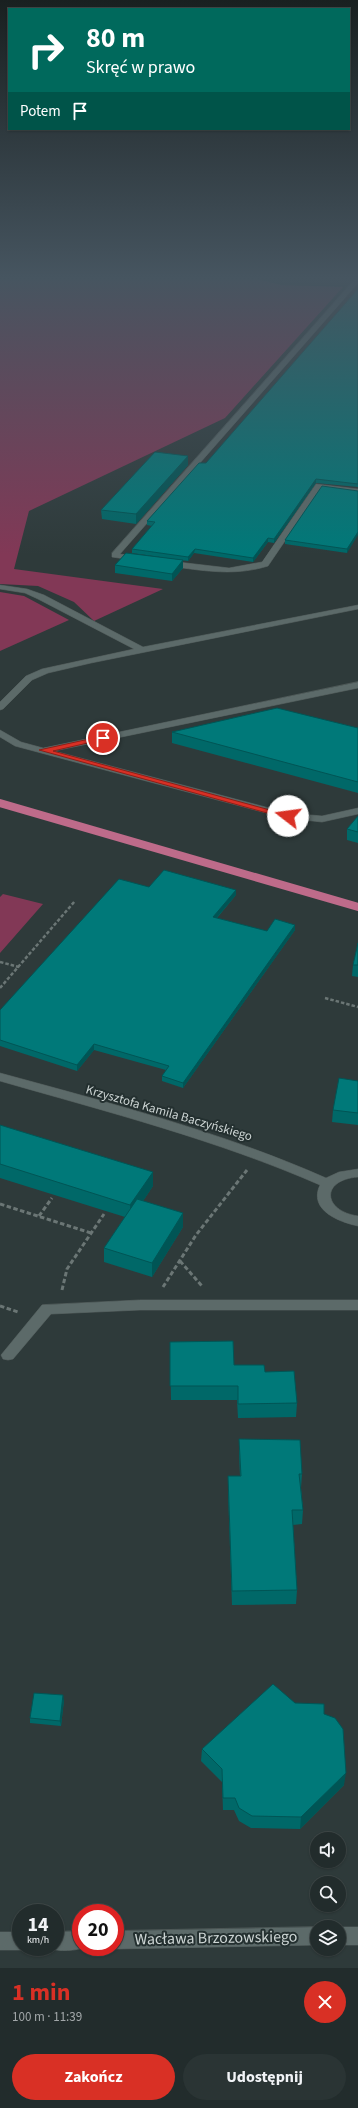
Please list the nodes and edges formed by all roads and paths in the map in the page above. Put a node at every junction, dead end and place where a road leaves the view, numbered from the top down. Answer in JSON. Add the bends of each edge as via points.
{"nodes":[{"id":1,"x":278,"y":371,"type":"edge"},
{"id":2,"x":358,"y":491,"type":"edge"},
{"id":3,"x":146,"y":560,"type":"edge"},
{"id":4,"x":161,"y":562,"type":"edge"},
{"id":5,"x":0,"y":587,"type":"edge"},
{"id":6,"x":358,"y":606,"type":"edge"},
{"id":7,"x":142,"y":650,"type":"junction"},
{"id":8,"x":358,"y":684,"type":"edge"},
{"id":9,"x":0,"y":707,"type":"edge"},
{"id":10,"x":0,"y":733,"type":"edge"},
{"id":11,"x":43,"y":750,"type":"junction"},
{"id":12,"x":358,"y":811,"type":"edge"},
{"id":13,"x":75,"y":901,"type":"dead end"},
{"id":14,"x":0,"y":962,"type":"edge"},
{"id":15,"x":19,"y":967,"type":"junction"},
{"id":16,"x":0,"y":988,"type":"edge"},
{"id":17,"x":325,"y":998,"type":"dead end"},
{"id":18,"x":357,"y":1006,"type":"edge"},
{"id":19,"x":0,"y":1078,"type":"edge"},
{"id":20,"x":252,"y":1164,"type":"dead end"},
{"id":21,"x":358,"y":1173,"type":"edge"},
{"id":22,"x":328,"y":1184,"type":"junction"},
{"id":23,"x":52,"y":1198,"type":"edge"},
{"id":24,"x":0,"y":1204,"type":"edge"},
{"id":25,"x":104,"y":1214,"type":"edge"},
{"id":26,"x":39,"y":1216,"type":"junction"},
{"id":27,"x":358,"y":1221,"type":"edge"},
{"id":28,"x":90,"y":1233,"type":"junction"},
{"id":29,"x":180,"y":1261,"type":"junction"},
{"id":30,"x":207,"y":1292,"type":"dead end"},
{"id":31,"x":160,"y":1293,"type":"dead end"},
{"id":32,"x":358,"y":1305,"type":"edge"},
{"id":33,"x":62,"y":1309,"type":"junction"},
{"id":34,"x":8,"y":1355,"type":"dead end"},
{"id":35,"x":310,"y":1936,"type":"edge"},
{"id":36,"x":346,"y":1936,"type":"edge"},
{"id":37,"x":358,"y":1936,"type":"edge"},
{"id":38,"x":124,"y":1940,"type":"edge"},
{"id":39,"x":0,"y":1941,"type":"edge"},
{"id":40,"x":12,"y":1941,"type":"edge"}],
"edges":[{"from":1,"to":3,"type":"street","via":[[115,556]]},
{"from":2,"to":4,"type":"street","via":[[319,486],[265,564],[250,570],[236,571]]},
{"from":5,"to":7,"type":"street","via":[[41,596]]},
{"from":6,"to":7,"type":"street"},
{"from":7,"to":9,"type":"street","via":[[45,671],[29,678]]},
{"from":8,"to":11,"type":"street"},
{"from":10,"to":11,"type":"street","via":[[18,744]]},
{"from":11,"to":12,"type":"street","via":[[288,816],[322,819]]},
{"from":13,"to":15,"type":"path"},
{"from":14,"to":15,"type":"path"},
{"from":15,"to":16,"type":"path"},
{"from":17,"to":18,"type":"path"},
{"from":19,"to":22,"type":"street","name":"Krzysztofa Kamila Baczyńskiego","via":[[215,1138],[288,1165]]},
{"from":20,"to":29,"type":"path","via":[[218,1205]]},
{"from":21,"to":22,"type":"street","via":[[335,1177]]},
{"from":22,"to":27,"type":"street","via":[[323,1193],[324,1203],[342,1218]]},
{"from":23,"to":26,"type":"path"},
{"from":24,"to":26,"type":"path"},
{"from":25,"to":28,"type":"path"},
{"from":26,"to":28,"type":"path"},
{"from":28,"to":33,"type":"path","via":[[67,1269],[62,1288]]},
{"from":29,"to":30,"type":"path"},
{"from":29,"to":31,"type":"path"},
{"from":32,"to":33,"type":"street","via":[[140,1305]]},
{"from":33,"to":34,"type":"street","via":[[47,1310]]},
{"from":35,"to":38,"type":"street","name":"Wacława Brzozowskiego"},
{"from":36,"to":37,"type":"street"},
{"from":39,"to":40,"type":"street"}]}
